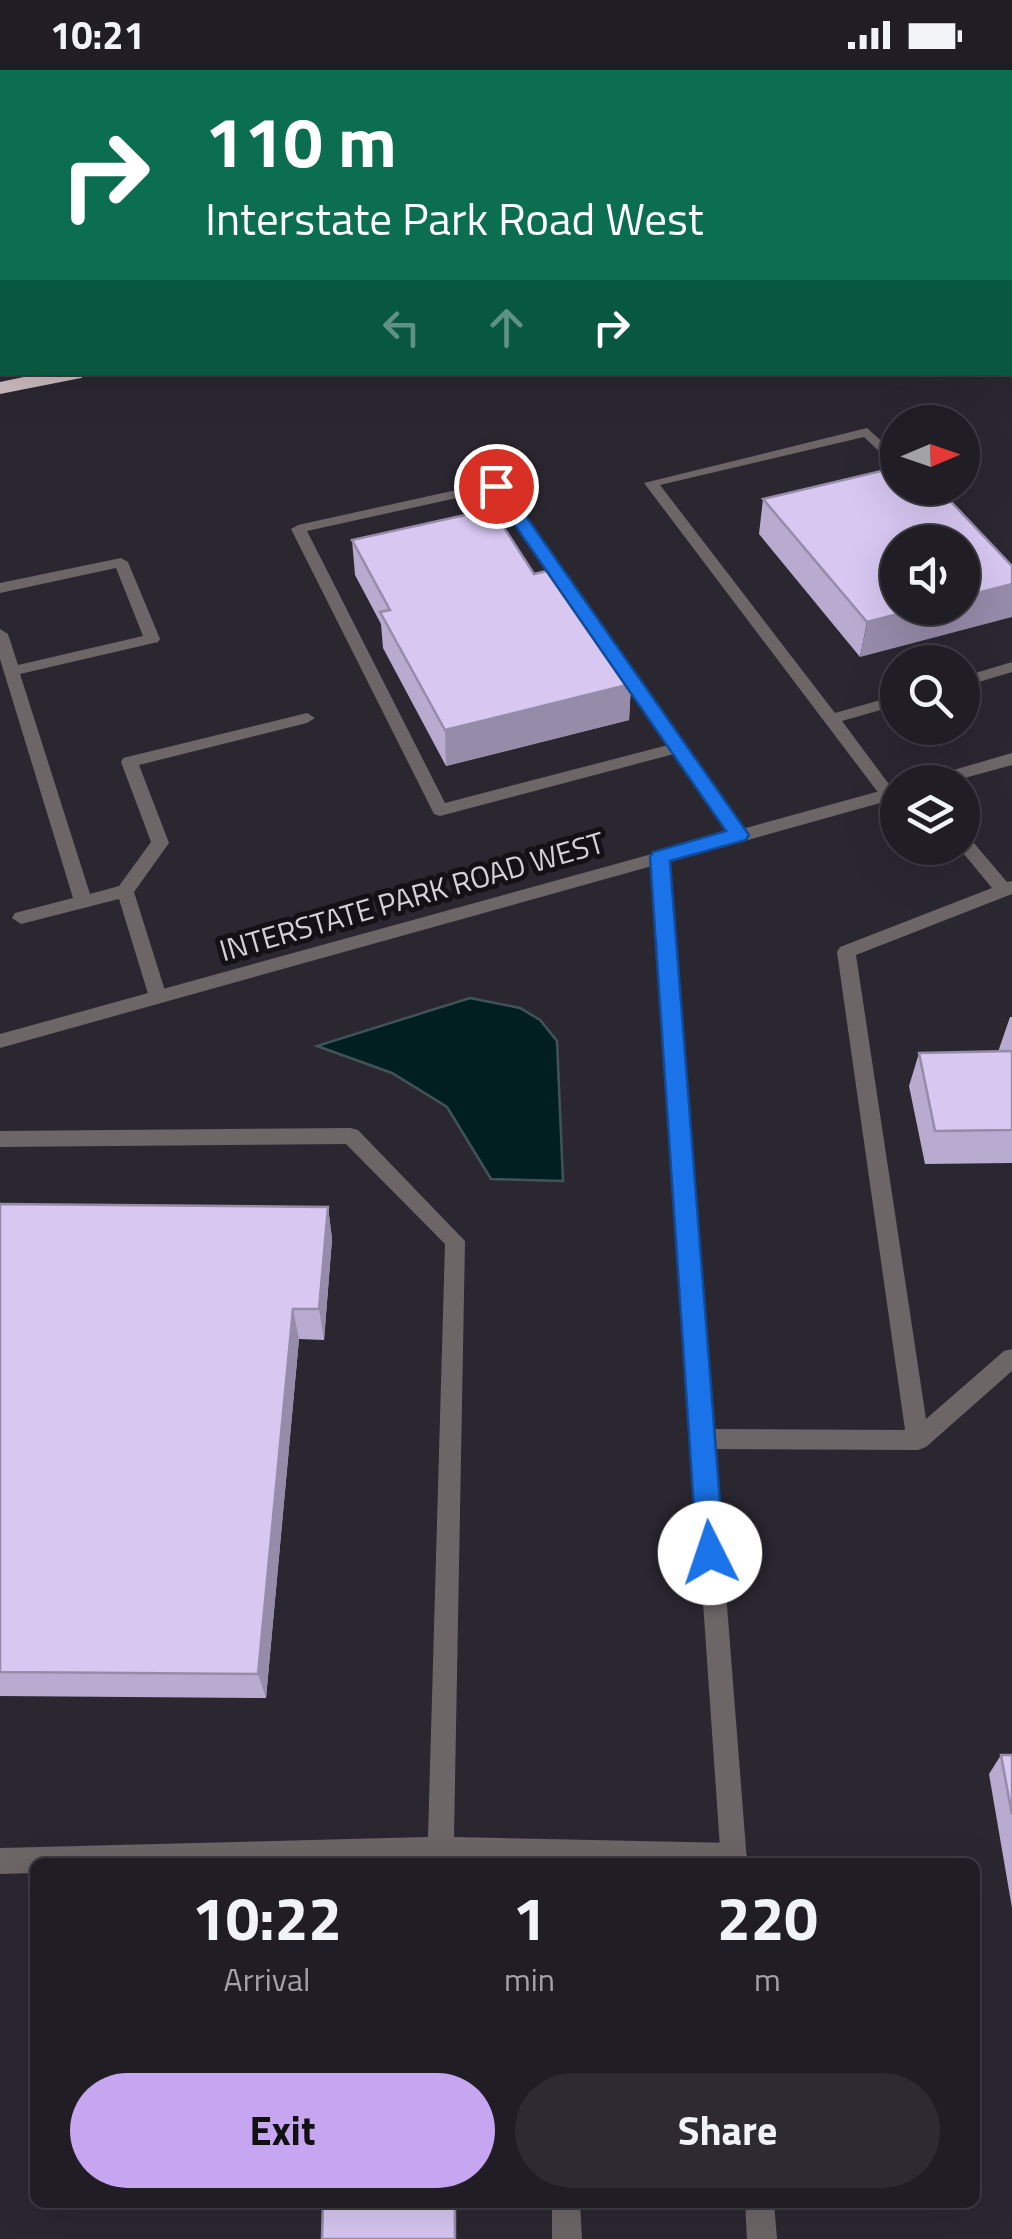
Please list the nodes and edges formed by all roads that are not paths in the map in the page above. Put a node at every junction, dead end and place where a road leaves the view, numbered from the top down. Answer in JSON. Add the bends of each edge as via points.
{"nodes":[{"id":1,"x":66,"y":375,"type":"edge"},
{"id":2,"x":0,"y":388,"type":"edge"},
{"id":3,"x":880,"y":446,"type":"edge"},
{"id":4,"x":0,"y":588,"type":"edge"},
{"id":5,"x":0,"y":634,"type":"edge"},
{"id":6,"x":1012,"y":668,"type":"edge"},
{"id":7,"x":13,"y":671,"type":"junction"},
{"id":8,"x":980,"y":677,"type":"edge"},
{"id":9,"x":880,"y":705,"type":"edge"},
{"id":10,"x":307,"y":718,"type":"dead end"},
{"id":11,"x":830,"y":719,"type":"junction"},
{"id":12,"x":676,"y":748,"type":"junction"},
{"id":13,"x":1012,"y":760,"type":"edge"},
{"id":14,"x":980,"y":769,"type":"edge"},
{"id":15,"x":880,"y":779,"type":"edge"},
{"id":16,"x":880,"y":797,"type":"edge"},
{"id":17,"x":739,"y":835,"type":"junction"},
{"id":18,"x":660,"y":857,"type":"junction"},
{"id":19,"x":980,"y":859,"type":"edge"},
{"id":20,"x":1008,"y":889,"type":"edge"},
{"id":21,"x":125,"y":891,"type":"junction"},
{"id":22,"x":83,"y":901,"type":"junction"},
{"id":23,"x":20,"y":918,"type":"dead end"},
{"id":24,"x":158,"y":997,"type":"junction"},
{"id":25,"x":0,"y":1041,"type":"edge"},
{"id":26,"x":0,"y":1139,"type":"edge"},
{"id":27,"x":1012,"y":1358,"type":"edge"},
{"id":28,"x":702,"y":1439,"type":"junction"},
{"id":29,"x":918,"y":1440,"type":"junction"},
{"id":30,"x":441,"y":1850,"type":"junction"},
{"id":31,"x":88,"y":1858,"type":"edge"},
{"id":32,"x":701,"y":1858,"type":"edge"},
{"id":33,"x":734,"y":1858,"type":"edge"},
{"id":34,"x":30,"y":1859,"type":"edge"},
{"id":35,"x":0,"y":1860,"type":"edge"},
{"id":36,"x":566,"y":2208,"type":"edge"},
{"id":37,"x":760,"y":2208,"type":"edge"},
{"id":38,"x":567,"y":2239,"type":"edge"},
{"id":39,"x":762,"y":2239,"type":"edge"}],
"edges":[{"from":1,"to":2,"type":"highway"},
{"from":3,"to":11,"type":"street","via":[[867,432],[652,482]]},
{"from":4,"to":7,"type":"street","via":[[121,562],[152,638]]},
{"from":5,"to":7,"type":"street"},
{"from":6,"to":8,"type":"street"},
{"from":7,"to":22,"type":"street"},
{"from":9,"to":11,"type":"street"},
{"from":10,"to":21,"type":"street","via":[[130,762],[160,843]]},
{"from":11,"to":15,"type":"street"},
{"from":12,"to":12,"type":"street","via":[[496,486],[298,529],[440,810]]},
{"from":12,"to":17,"type":"street"},
{"from":13,"to":14,"type":"street"},
{"from":16,"to":17,"type":"street","name":"INTERSTATE PARK ROAD WEST"},
{"from":17,"to":18,"type":"street","name":"INTERSTATE PARK ROAD WEST"},
{"from":18,"to":24,"type":"street","name":"INTERSTATE PARK ROAD WEST"},
{"from":18,"to":28,"type":"street"},
{"from":19,"to":20,"type":"street"},
{"from":20,"to":29,"type":"street","via":[[846,952]]},
{"from":21,"to":22,"type":"street"},
{"from":21,"to":24,"type":"street"},
{"from":22,"to":23,"type":"street"},
{"from":24,"to":25,"type":"street","name":"INTERSTATE PARK ROAD WEST"},
{"from":26,"to":30,"type":"street","via":[[351,1136],[454,1241]]},
{"from":27,"to":29,"type":"street"},
{"from":28,"to":29,"type":"street"},
{"from":28,"to":33,"type":"street"},
{"from":30,"to":31,"type":"street"},
{"from":30,"to":32,"type":"street"},
{"from":34,"to":35,"type":"street"},
{"from":36,"to":38,"type":"street"},
{"from":37,"to":39,"type":"street"}]}
